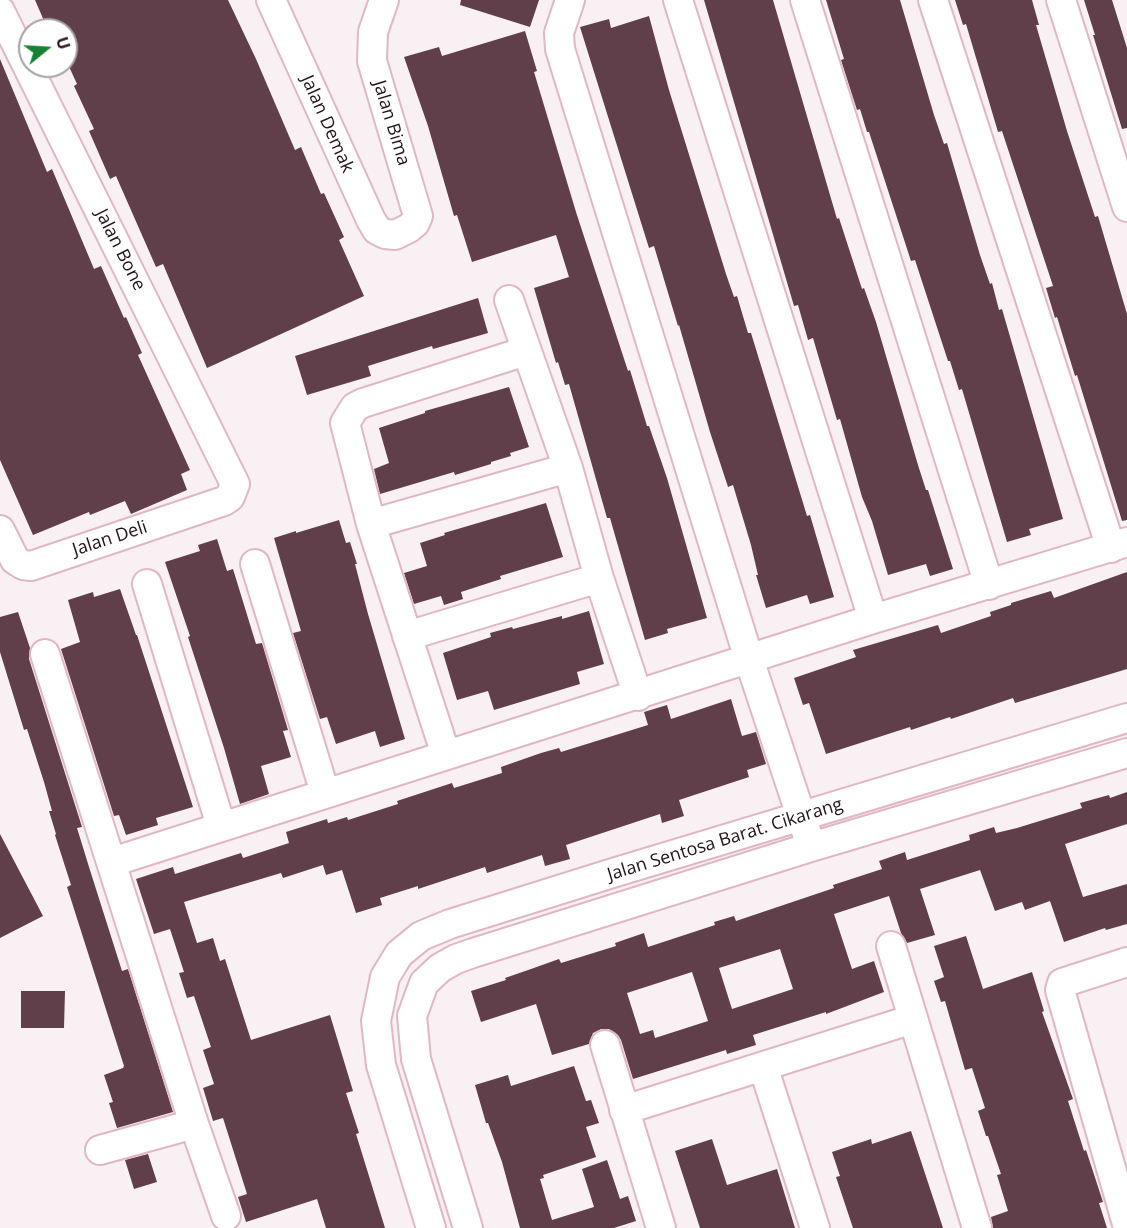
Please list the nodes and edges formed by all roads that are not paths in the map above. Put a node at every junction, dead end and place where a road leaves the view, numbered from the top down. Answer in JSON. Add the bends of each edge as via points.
{"nodes":[{"id":1,"x":270,"y":0,"type":"edge"},
{"id":2,"x":384,"y":0,"type":"edge"},
{"id":3,"x":570,"y":0,"type":"edge"},
{"id":4,"x":678,"y":0,"type":"edge"},
{"id":5,"x":805,"y":0,"type":"edge"},
{"id":6,"x":933,"y":0,"type":"edge"},
{"id":7,"x":1061,"y":0,"type":"edge"},
{"id":8,"x":0,"y":11,"type":"edge"},
{"id":9,"x":1127,"y":207,"type":"edge"},
{"id":10,"x":395,"y":235,"type":"joint"},
{"id":11,"x":508,"y":300,"type":"dead end"},
{"id":12,"x":526,"y":351,"type":"junction"},
{"id":13,"x":568,"y":468,"type":"junction"},
{"id":14,"x":232,"y":490,"type":"joint"},
{"id":15,"x":371,"y":524,"type":"junction"},
{"id":16,"x":0,"y":530,"type":"edge"},
{"id":17,"x":1119,"y":545,"type":"edge"},
{"id":18,"x":255,"y":564,"type":"dead end"},
{"id":19,"x":599,"y":578,"type":"junction"},
{"id":20,"x":147,"y":584,"type":"dead end"},
{"id":21,"x":989,"y":585,"type":"junction"},
{"id":22,"x":873,"y":619,"type":"junction"},
{"id":23,"x":407,"y":636,"type":"junction"},
{"id":24,"x":45,"y":654,"type":"dead end"},
{"id":25,"x":749,"y":658,"type":"junction"},
{"id":26,"x":638,"y":696,"type":"junction"},
{"id":27,"x":1127,"y":718,"type":"edge"},
{"id":28,"x":1127,"y":753,"type":"edge"},
{"id":29,"x":446,"y":755,"type":"junction"},
{"id":30,"x":325,"y":793,"type":"junction"},
{"id":31,"x":801,"y":817,"type":"junction"},
{"id":32,"x":221,"y":826,"type":"junction"},
{"id":33,"x":811,"y":847,"type":"junction"},
{"id":34,"x":112,"y":862,"type":"junction"},
{"id":35,"x":891,"y":946,"type":"dead end"},
{"id":36,"x":1127,"y":962,"type":"edge"},
{"id":37,"x":914,"y":1019,"type":"junction"},
{"id":38,"x":605,"y":1045,"type":"dead end"},
{"id":39,"x":762,"y":1066,"type":"junction"},
{"id":40,"x":624,"y":1110,"type":"junction"},
{"id":41,"x":194,"y":1124,"type":"junction"},
{"id":42,"x":100,"y":1149,"type":"dead end"},
{"id":43,"x":226,"y":1216,"type":"dead end"},
{"id":44,"x":1127,"y":1224,"type":"edge"},
{"id":45,"x":431,"y":1228,"type":"edge"},
{"id":46,"x":468,"y":1228,"type":"edge"},
{"id":47,"x":661,"y":1228,"type":"edge"},
{"id":48,"x":815,"y":1228,"type":"edge"},
{"id":49,"x":977,"y":1228,"type":"edge"}],
"edges":[{"from":1,"to":10,"type":"street","name":"Jalan Demak","via":[[371,220],[377,230]]},
{"from":2,"to":10,"type":"street","name":"Jalan Bima","via":[[373,32],[372,61],[418,216],[409,228]]},
{"from":3,"to":25,"type":"street","via":[[559,33],[560,49]]},
{"from":4,"to":22,"type":"street"},
{"from":5,"to":21,"type":"street"},
{"from":6,"to":17,"type":"street"},
{"from":7,"to":9,"type":"street"},
{"from":8,"to":14,"type":"street","name":"Jalan Bone","via":[[233,477]]},
{"from":11,"to":12,"type":"street"},
{"from":12,"to":13,"type":"street"},
{"from":12,"to":15,"type":"street","via":[[355,407],[345,423]]},
{"from":13,"to":15,"type":"street"},
{"from":13,"to":19,"type":"street"},
{"from":14,"to":16,"type":"street","name":"Jalan Deli","via":[[224,501],[31,566],[15,560]]},
{"from":15,"to":23,"type":"street"},
{"from":17,"to":21,"type":"street"},
{"from":18,"to":30,"type":"street"},
{"from":19,"to":23,"type":"street"},
{"from":19,"to":26,"type":"street"},
{"from":20,"to":32,"type":"street"},
{"from":21,"to":22,"type":"street"},
{"from":22,"to":25,"type":"street"},
{"from":23,"to":29,"type":"street"},
{"from":24,"to":34,"type":"street"},
{"from":25,"to":26,"type":"street"},
{"from":25,"to":31,"type":"street"},
{"from":26,"to":29,"type":"street"},
{"from":27,"to":31,"type":"street","name":"Jalan Sentosa Barat. Cikarang"},
{"from":28,"to":33,"type":"street","name":"Jalan Sentosa Barat. Cikarang"},
{"from":29,"to":30,"type":"street"},
{"from":30,"to":32,"type":"street"},
{"from":31,"to":33,"type":"street"},
{"from":31,"to":45,"type":"street","name":"Jalan Sentosa Barat. Cikarang","via":[[450,924],[422,936],[399,954],[385,977],[376,1022],[381,1065]]},
{"from":32,"to":34,"type":"street"},
{"from":33,"to":46,"type":"street","name":"Jalan Sentosa Barat. Cikarang","via":[[456,959],[424,983],[412,1016],[416,1059]]},
{"from":34,"to":41,"type":"street"},
{"from":35,"to":37,"type":"street"},
{"from":36,"to":44,"type":"street","via":[[1060,987]]},
{"from":37,"to":39,"type":"street"},
{"from":37,"to":49,"type":"street"},
{"from":38,"to":40,"type":"street"},
{"from":39,"to":40,"type":"street"},
{"from":39,"to":48,"type":"street"},
{"from":40,"to":47,"type":"street"},
{"from":41,"to":42,"type":"street"},
{"from":41,"to":43,"type":"street"}]}
